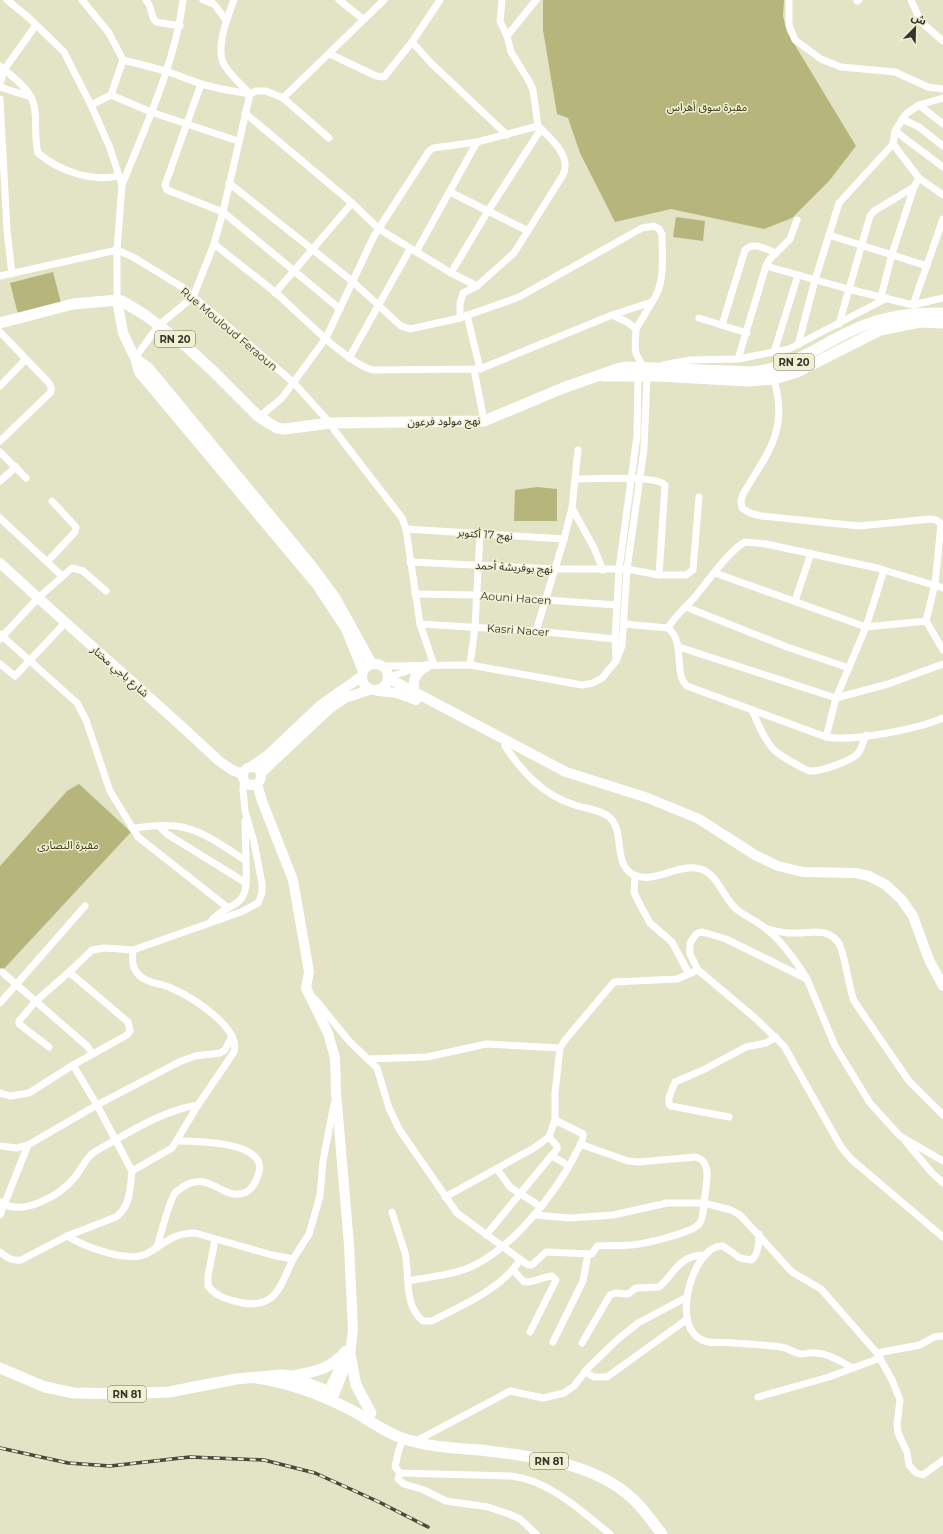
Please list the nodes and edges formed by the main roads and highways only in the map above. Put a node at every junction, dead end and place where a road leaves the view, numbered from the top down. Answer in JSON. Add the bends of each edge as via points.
{"nodes":[{"id":1,"x":943,"y":313,"type":"edge"},
{"id":2,"x":0,"y":323,"type":"edge"},
{"id":3,"x":943,"y":323,"type":"edge"},
{"id":4,"x":772,"y":375,"type":"junction"},
{"id":5,"x":0,"y":1368,"type":"edge"},
{"id":6,"x":290,"y":1376,"type":"junction"},
{"id":7,"x":257,"y":1378,"type":"junction"},
{"id":8,"x":330,"y":1396,"type":"junction"},
{"id":9,"x":371,"y":1413,"type":"junction"},
{"id":10,"x":410,"y":1440,"type":"junction"},
{"id":11,"x":662,"y":1534,"type":"edge"}],
"edges":[{"from":1,"to":4,"type":"main road","number":"RN 20","via":[[898,315],[864,325]]},
{"from":2,"to":4,"type":"main road","name":"نهج مولود فرعون","number":"RN 20","via":[[73,304],[122,301],[187,347],[259,417],[285,430],[330,423],[484,421],[617,369],[752,372]]},
{"from":3,"to":4,"type":"main road","number":"RN 20","via":[[920,322],[880,330],[798,372]]},
{"from":5,"to":7,"type":"main road","number":"RN 81","via":[[61,1392],[98,1394],[169,1392],[236,1379]]},
{"from":6,"to":7,"type":"main road","number":"RN 81"},
{"from":6,"to":8,"type":"main road","number":"RN 81"},
{"from":6,"to":9,"type":"main road","via":[[327,1367],[349,1349],[356,1385]]},
{"from":7,"to":8,"type":"main road","number":"RN 81"},
{"from":8,"to":9,"type":"main road","number":"RN 81"},
{"from":8,"to":10,"type":"main road","number":"RN 81","via":[[390,1433]]},
{"from":9,"to":10,"type":"main road","number":"RN 81"},
{"from":10,"to":11,"type":"main road","number":"RN 81","via":[[443,1448],[515,1454],[593,1473],[633,1499]]}]}
